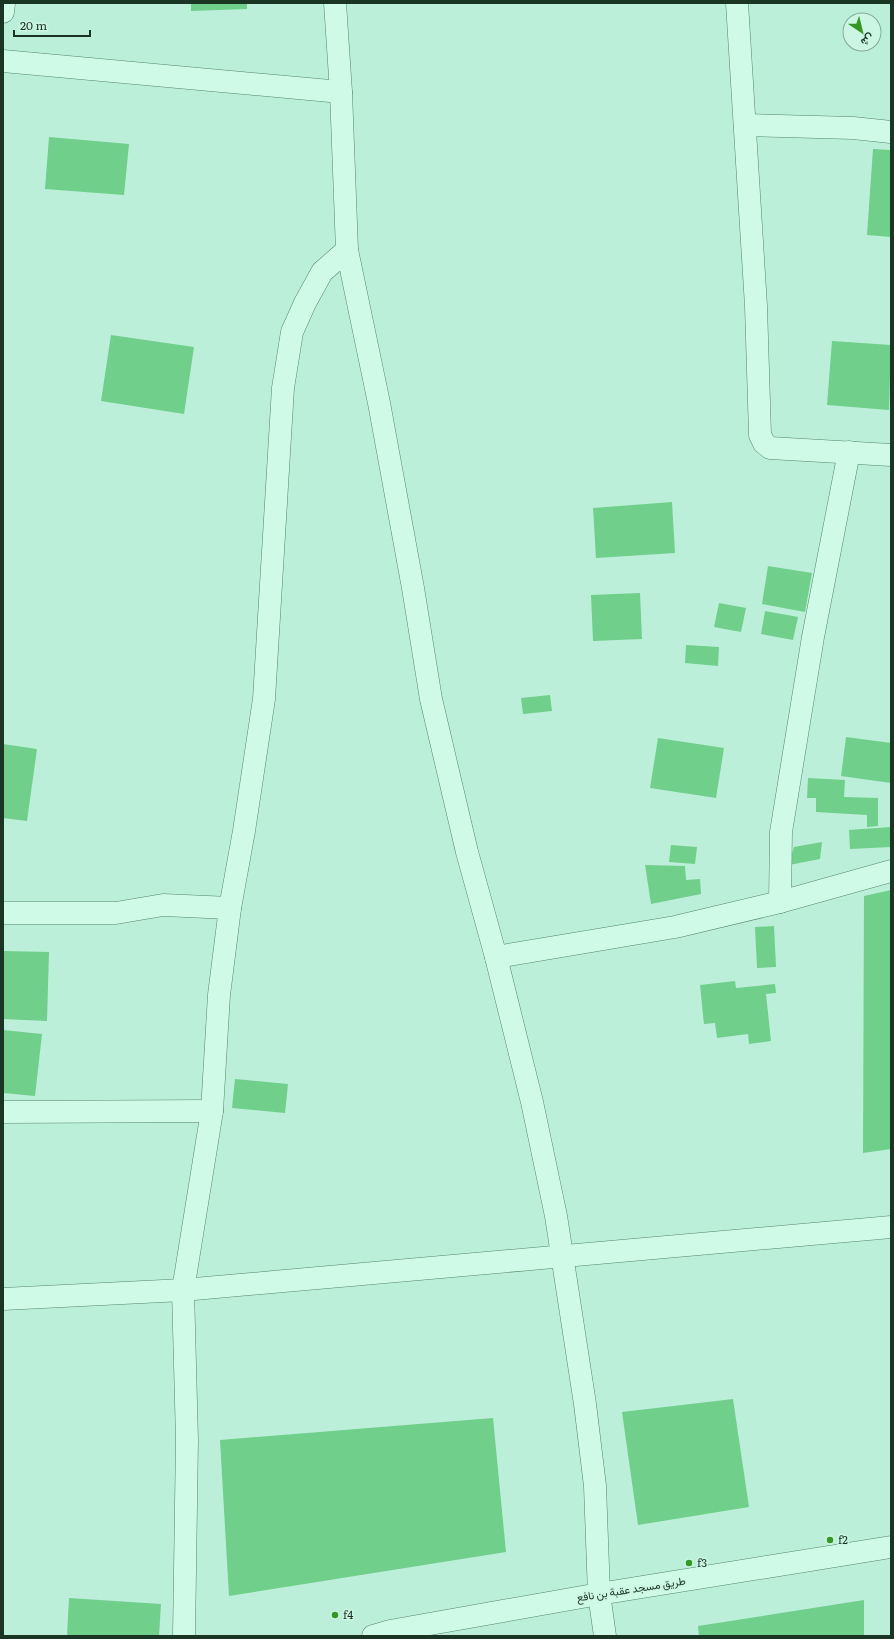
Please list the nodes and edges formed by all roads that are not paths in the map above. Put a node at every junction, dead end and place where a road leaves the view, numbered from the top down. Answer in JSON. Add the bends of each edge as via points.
{"nodes":[{"id":1,"x":4,"y":3,"type":"edge"},
{"id":2,"x":335,"y":3,"type":"edge"},
{"id":3,"x":737,"y":3,"type":"edge"},
{"id":4,"x":3,"y":12,"type":"edge"},
{"id":5,"x":3,"y":61,"type":"edge"},
{"id":6,"x":341,"y":92,"type":"junction"},
{"id":7,"x":745,"y":125,"type":"junction"},
{"id":8,"x":891,"y":132,"type":"edge"},
{"id":9,"x":347,"y":250,"type":"junction"},
{"id":10,"x":849,"y":452,"type":"junction"},
{"id":11,"x":891,"y":455,"type":"edge"},
{"id":12,"x":891,"y":871,"type":"edge"},
{"id":13,"x":780,"y":902,"type":"junction"},
{"id":14,"x":230,"y":908,"type":"junction"},
{"id":15,"x":3,"y":913,"type":"edge"},
{"id":16,"x":496,"y":957,"type":"junction"},
{"id":17,"x":212,"y":1111,"type":"junction"},
{"id":18,"x":3,"y":1112,"type":"edge"},
{"id":19,"x":891,"y":1228,"type":"edge"},
{"id":20,"x":562,"y":1257,"type":"junction"},
{"id":21,"x":183,"y":1290,"type":"junction"},
{"id":22,"x":3,"y":1299,"type":"edge"},
{"id":23,"x":891,"y":1547,"type":"edge"},
{"id":24,"x":599,"y":1594,"type":"junction"},
{"id":25,"x":184,"y":1636,"type":"edge"},
{"id":26,"x":373,"y":1636,"type":"edge"},
{"id":27,"x":605,"y":1636,"type":"edge"}],
"edges":[{"from":1,"to":4,"type":"street"},
{"from":2,"to":6,"type":"street"},
{"from":3,"to":7,"type":"street"},
{"from":5,"to":6,"type":"street"},
{"from":6,"to":9,"type":"street"},
{"from":7,"to":8,"type":"street","via":[[853,128]]},
{"from":7,"to":10,"type":"street","via":[[756,306],[760,435],[770,448]]},
{"from":9,"to":14,"type":"street","via":[[322,272],[304,303],[292,332],[282,388],[264,699]]},
{"from":9,"to":16,"type":"street","via":[[379,403],[432,699],[467,852]]},
{"from":10,"to":11,"type":"street"},
{"from":10,"to":13,"type":"street","via":[[813,637],[781,832]]},
{"from":12,"to":13,"type":"street"},
{"from":13,"to":16,"type":"street","via":[[675,927]]},
{"from":14,"to":15,"type":"street","via":[[163,905],[116,913]]},
{"from":14,"to":17,"type":"street","via":[[219,994]]},
{"from":16,"to":20,"type":"street","via":[[532,1102]]},
{"from":17,"to":18,"type":"street"},
{"from":17,"to":21,"type":"street"},
{"from":19,"to":20,"type":"street"},
{"from":20,"to":21,"type":"street"},
{"from":20,"to":24,"type":"street","via":[[586,1404],[595,1486]]},
{"from":21,"to":22,"type":"street"},
{"from":21,"to":25,"type":"street","via":[[187,1440]]},
{"from":23,"to":24,"type":"street","name":"طريق مسجد عقبة بن نافع"},
{"from":24,"to":26,"type":"street","name":"طريق مسجد عقبة بن نافع"},
{"from":24,"to":27,"type":"street"}]}
